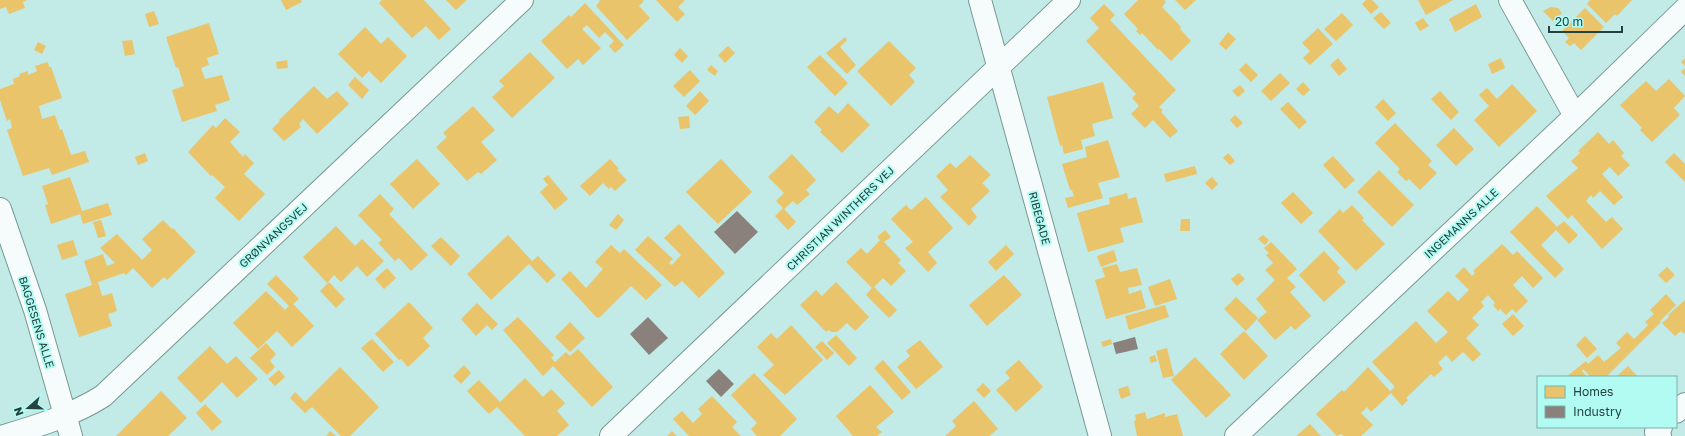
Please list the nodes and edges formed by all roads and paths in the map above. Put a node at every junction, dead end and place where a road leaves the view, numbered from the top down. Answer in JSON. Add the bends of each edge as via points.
{"nodes":[{"id":1,"x":522,"y":0,"type":"edge"},
{"id":2,"x":980,"y":0,"type":"edge"},
{"id":3,"x":1069,"y":0,"type":"edge"},
{"id":4,"x":1510,"y":0,"type":"edge"},
{"id":5,"x":1685,"y":9,"type":"edge"},
{"id":6,"x":999,"y":67,"type":"junction"},
{"id":7,"x":1575,"y":116,"type":"junction"},
{"id":8,"x":0,"y":209,"type":"edge"},
{"id":9,"x":1685,"y":404,"type":"edge"},
{"id":10,"x":1677,"y":411,"type":"edge"},
{"id":11,"x":68,"y":426,"type":"edge"},
{"id":12,"x":1660,"y":428,"type":"edge"},
{"id":13,"x":4,"y":436,"type":"edge"},
{"id":14,"x":611,"y":436,"type":"edge"},
{"id":15,"x":1100,"y":436,"type":"edge"},
{"id":16,"x":1236,"y":436,"type":"edge"},
{"id":17,"x":1660,"y":436,"type":"edge"}],
"edges":[{"from":1,"to":11,"type":"street","name":"GRØNVANGSVEJ","via":[[103,396]]},
{"from":2,"to":6,"type":"street","name":"RIBEGADE"},
{"from":3,"to":6,"type":"street","name":"CHRISTIAN WINTHERS VEJ"},
{"from":4,"to":7,"type":"street"},
{"from":5,"to":7,"type":"street","name":"INGEMANNS ALLE"},
{"from":6,"to":14,"type":"street","name":"CHRISTIAN WINTHERS VEJ"},
{"from":6,"to":15,"type":"street","name":"RIBEGADE"},
{"from":7,"to":16,"type":"street","name":"INGEMANNS ALLE"},
{"from":8,"to":11,"type":"street","name":"BAGGESENS ALLE","via":[[35,310]]},
{"from":9,"to":10,"type":"street"},
{"from":11,"to":13,"type":"street","name":"GRØNVANGSVEJ","via":[[38,426]]},
{"from":12,"to":17,"type":"street","via":[[1656,432]]}]}
